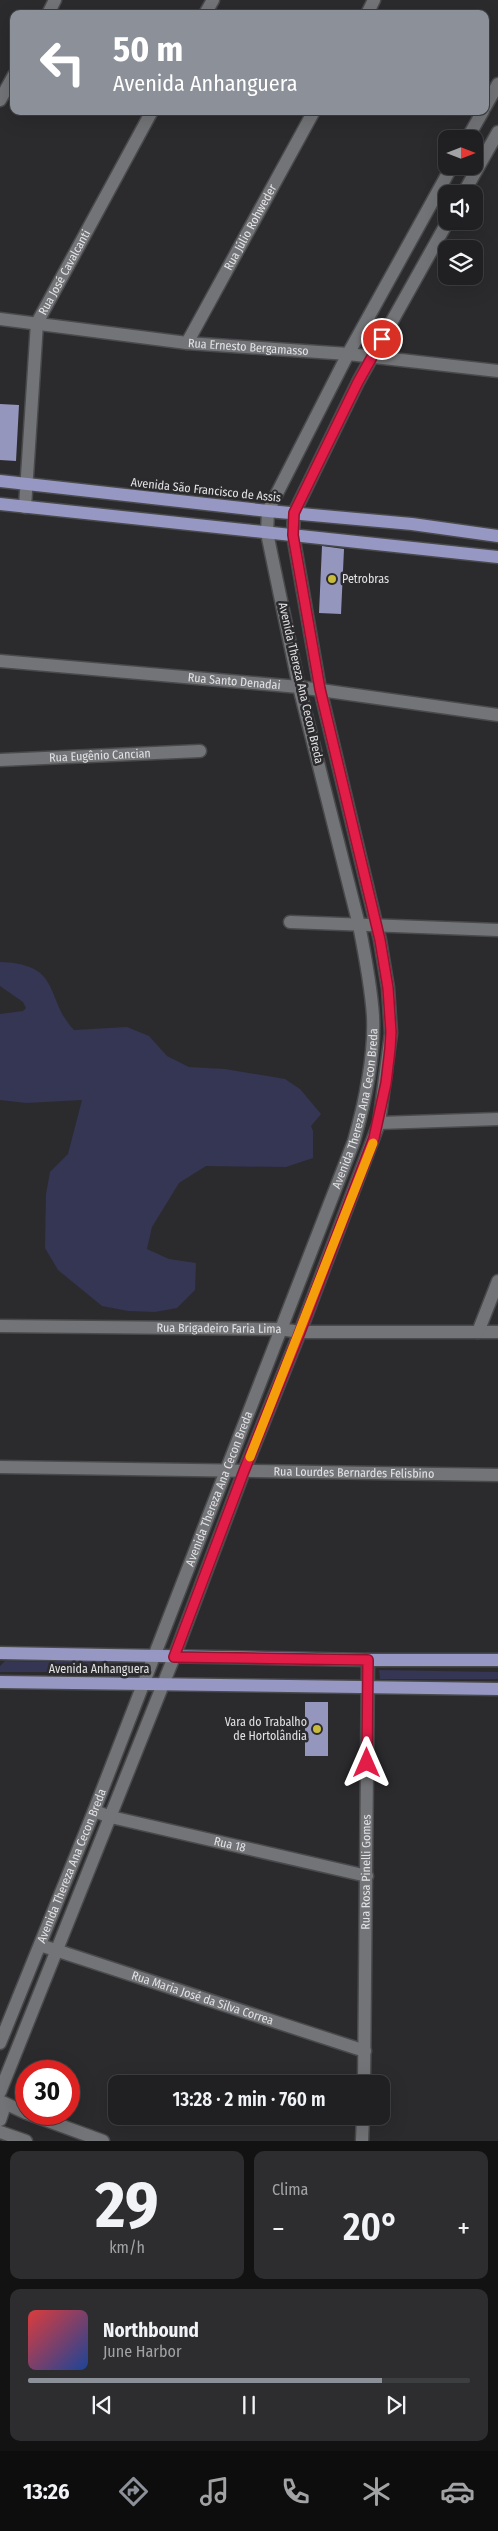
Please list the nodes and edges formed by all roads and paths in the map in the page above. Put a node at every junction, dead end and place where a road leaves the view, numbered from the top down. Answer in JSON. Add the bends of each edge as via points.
{"nodes":[{"id":1,"x":10,"y":82,"type":"edge"},
{"id":2,"x":498,"y":84,"type":"edge"},
{"id":3,"x":0,"y":100,"type":"edge"},
{"id":4,"x":489,"y":100,"type":"edge"},
{"id":5,"x":150,"y":115,"type":"edge"},
{"id":6,"x":312,"y":115,"type":"edge"},
{"id":7,"x":481,"y":115,"type":"edge"},
{"id":8,"x":472,"y":130,"type":"edge"},
{"id":9,"x":498,"y":132,"type":"edge"},
{"id":10,"x":447,"y":175,"type":"edge"},
{"id":11,"x":468,"y":185,"type":"edge"},
{"id":12,"x":443,"y":230,"type":"edge"},
{"id":13,"x":0,"y":319,"type":"edge"},
{"id":14,"x":37,"y":323,"type":"junction"},
{"id":15,"x":187,"y":343,"type":"junction"},
{"id":16,"x":348,"y":354,"type":"junction"},
{"id":17,"x":372,"y":356,"type":"junction"},
{"id":18,"x":498,"y":371,"type":"edge"},
{"id":19,"x":0,"y":481,"type":"edge"},
{"id":20,"x":25,"y":483,"type":"junction"},
{"id":21,"x":0,"y":504,"type":"edge"},
{"id":22,"x":25,"y":507,"type":"junction"},
{"id":23,"x":268,"y":511,"type":"junction"},
{"id":24,"x":294,"y":513,"type":"junction"},
{"id":25,"x":267,"y":533,"type":"junction"},
{"id":26,"x":293,"y":535,"type":"junction"},
{"id":27,"x":498,"y":536,"type":"edge"},
{"id":28,"x":498,"y":557,"type":"edge"},
{"id":29,"x":0,"y":662,"type":"edge"},
{"id":30,"x":299,"y":686,"type":"junction"},
{"id":31,"x":320,"y":689,"type":"junction"},
{"id":32,"x":498,"y":715,"type":"edge"},
{"id":33,"x":200,"y":751,"type":"dead end"},
{"id":34,"x":0,"y":760,"type":"edge"},
{"id":35,"x":290,"y":922,"type":"dead end"},
{"id":36,"x":360,"y":925,"type":"junction"},
{"id":37,"x":377,"y":926,"type":"junction"},
{"id":38,"x":498,"y":930,"type":"edge"},
{"id":39,"x":498,"y":1119,"type":"edge"},
{"id":40,"x":379,"y":1122,"type":"junction"},
{"id":41,"x":498,"y":1281,"type":"edge"},
{"id":42,"x":0,"y":1326,"type":"edge"},
{"id":43,"x":280,"y":1329,"type":"junction"},
{"id":44,"x":300,"y":1332,"type":"junction"},
{"id":45,"x":478,"y":1332,"type":"junction"},
{"id":46,"x":498,"y":1332,"type":"edge"},
{"id":47,"x":0,"y":1467,"type":"edge"},
{"id":48,"x":225,"y":1471,"type":"junction"},
{"id":49,"x":244,"y":1471,"type":"junction"},
{"id":50,"x":498,"y":1474,"type":"edge"},
{"id":51,"x":0,"y":1653,"type":"edge"},
{"id":52,"x":153,"y":1657,"type":"junction"},
{"id":53,"x":174,"y":1657,"type":"junction"},
{"id":54,"x":368,"y":1660,"type":"junction"},
{"id":55,"x":498,"y":1660,"type":"edge"},
{"id":56,"x":0,"y":1682,"type":"edge"},
{"id":57,"x":143,"y":1683,"type":"junction"},
{"id":58,"x":164,"y":1683,"type":"junction"},
{"id":59,"x":366,"y":1688,"type":"junction"},
{"id":60,"x":498,"y":1689,"type":"edge"},
{"id":61,"x":94,"y":1811,"type":"junction"},
{"id":62,"x":111,"y":1817,"type":"junction"},
{"id":63,"x":367,"y":1876,"type":"junction"},
{"id":64,"x":40,"y":1946,"type":"junction"},
{"id":65,"x":56,"y":1952,"type":"junction"},
{"id":66,"x":0,"y":2043,"type":"edge"},
{"id":67,"x":365,"y":2051,"type":"junction"},
{"id":68,"x":364,"y":2075,"type":"edge"},
{"id":69,"x":0,"y":2092,"type":"edge"},
{"id":70,"x":0,"y":2101,"type":"edge"},
{"id":71,"x":15,"y":2107,"type":"edge"},
{"id":72,"x":0,"y":2120,"type":"edge"},
{"id":73,"x":60,"y":2125,"type":"edge"},
{"id":74,"x":363,"y":2125,"type":"edge"},
{"id":75,"x":0,"y":2132,"type":"edge"},
{"id":76,"x":26,"y":2141,"type":"edge"},
{"id":77,"x":103,"y":2141,"type":"edge"},
{"id":78,"x":362,"y":2141,"type":"edge"}],
"edges":[{"from":1,"to":3,"type":"street"},
{"from":2,"to":4,"type":"street"},
{"from":5,"to":14,"type":"street","name":"Rua José Cavalcanti"},
{"from":6,"to":15,"type":"street","name":"Rua Júlio Rohweder"},
{"from":7,"to":8,"type":"street"},
{"from":9,"to":11,"type":"street"},
{"from":10,"to":16,"type":"street","name":"Avenida Thereza Ana Cecon Breda"},
{"from":12,"to":17,"type":"street","name":"Avenida Thereza Ana Cecon Breda"},
{"from":13,"to":14,"type":"street","name":"Rua Ernesto Bergamasso"},
{"from":14,"to":15,"type":"street","name":"Rua Ernesto Bergamasso"},
{"from":14,"to":20,"type":"street","name":"Rua José Cavalcanti"},
{"from":15,"to":16,"type":"street","name":"Rua Ernesto Bergamasso"},
{"from":16,"to":17,"type":"street","name":"Rua Ernesto Bergamasso"},
{"from":16,"to":23,"type":"street","name":"Avenida Thereza Ana Cecon Breda"},
{"from":17,"to":18,"type":"street","name":"Rua Ernesto Bergamasso"},
{"from":17,"to":24,"type":"street","name":"Avenida Thereza Ana Cecon Breda"},
{"from":19,"to":20,"type":"main road","name":"Avenida São Francisco de Assis"},
{"from":20,"to":22,"type":"street","name":"Rua José Cavalcanti"},
{"from":20,"to":23,"type":"main road","name":"Avenida São Francisco de Assis"},
{"from":21,"to":22,"type":"main road"},
{"from":22,"to":25,"type":"main road"},
{"from":23,"to":24,"type":"main road","name":"Avenida São Francisco de Assis"},
{"from":23,"to":25,"type":"street","name":"Avenida Thereza Ana Cecon Breda"},
{"from":24,"to":26,"type":"street","name":"Avenida Thereza Ana Cecon Breda"},
{"from":24,"to":27,"type":"main road","name":"Avenida São Francisco de Assis"},
{"from":25,"to":26,"type":"main road"},
{"from":25,"to":30,"type":"street","name":"Avenida Thereza Ana Cecon Breda"},
{"from":26,"to":28,"type":"main road"},
{"from":26,"to":31,"type":"street","name":"Avenida Thereza Ana Cecon Breda"},
{"from":29,"to":30,"type":"street","name":"Rua Santo Denadai"},
{"from":30,"to":31,"type":"street","name":"Rua Santo Denadai"},
{"from":30,"to":36,"type":"street","name":"Avenida Thereza Ana Cecon Breda"},
{"from":31,"to":32,"type":"street","name":"Rua Santo Denadai"},
{"from":31,"to":37,"type":"street","name":"Avenida Thereza Ana Cecon Breda"},
{"from":33,"to":34,"type":"street","name":"Rua Eugênio Cancian"},
{"from":35,"to":36,"type":"street"},
{"from":36,"to":37,"type":"street"},
{"from":36,"to":43,"type":"street","name":"Avenida Thereza Ana Cecon Breda","via":[[373,1017],[363,1111]]},
{"from":37,"to":38,"type":"street"},
{"from":37,"to":40,"type":"street","name":"Avenida Thereza Ana Cecon Breda","via":[[388,988],[391,1032]]},
{"from":39,"to":40,"type":"street"},
{"from":40,"to":44,"type":"street","name":"Avenida Thereza Ana Cecon Breda"},
{"from":41,"to":45,"type":"street"},
{"from":42,"to":43,"type":"street","name":"Rua Brigadeiro Faria Lima"},
{"from":43,"to":44,"type":"street","name":"Rua Brigadeiro Faria Lima"},
{"from":43,"to":48,"type":"street","name":"Avenida Thereza Ana Cecon Breda"},
{"from":44,"to":45,"type":"street","name":"Rua Brigadeiro Faria Lima"},
{"from":44,"to":49,"type":"street","name":"Avenida Thereza Ana Cecon Breda"},
{"from":45,"to":46,"type":"street","name":"Rua Brigadeiro Faria Lima"},
{"from":47,"to":48,"type":"street","name":"Rua Lourdes Bernardes Felisbino"},
{"from":48,"to":49,"type":"street","name":"Rua Lourdes Bernardes Felisbino"},
{"from":48,"to":52,"type":"street","name":"Avenida Thereza Ana Cecon Breda"},
{"from":49,"to":50,"type":"street","name":"Rua Lourdes Bernardes Felisbino"},
{"from":49,"to":53,"type":"street","name":"Avenida Thereza Ana Cecon Breda"},
{"from":51,"to":52,"type":"main road","name":"Avenida Anhanguera"},
{"from":52,"to":53,"type":"main road","name":"Avenida Anhanguera"},
{"from":52,"to":57,"type":"street","name":"Avenida Thereza Ana Cecon Breda"},
{"from":53,"to":54,"type":"main road","name":"Avenida Anhanguera"},
{"from":53,"to":58,"type":"street","name":"Avenida Thereza Ana Cecon Breda"},
{"from":54,"to":55,"type":"main road","name":"Avenida Anhanguera"},
{"from":54,"to":59,"type":"street","name":"Rua Rosa Pinelli Gomes"},
{"from":56,"to":57,"type":"main road","name":"Avenida Anhanguera"},
{"from":57,"to":58,"type":"main road","name":"Avenida Anhanguera"},
{"from":57,"to":61,"type":"street","name":"Avenida Thereza Ana Cecon Breda"},
{"from":58,"to":59,"type":"main road","name":"Avenida Anhanguera"},
{"from":58,"to":62,"type":"street","name":"Avenida Thereza Ana Cecon Breda"},
{"from":59,"to":60,"type":"main road","name":"Avenida Anhanguera"},
{"from":59,"to":63,"type":"street","name":"Rua Rosa Pinelli Gomes"},
{"from":61,"to":62,"type":"street","name":"Rua 18"},
{"from":61,"to":64,"type":"street","name":"Avenida Thereza Ana Cecon Breda"},
{"from":62,"to":63,"type":"street","name":"Rua 18"},
{"from":62,"to":65,"type":"street","name":"Avenida Thereza Ana Cecon Breda"},
{"from":63,"to":67,"type":"street","name":"Rua Rosa Pinelli Gomes"},
{"from":64,"to":65,"type":"street","name":"Rua Maria José da Silva Correa"},
{"from":64,"to":66,"type":"street","name":"Avenida Thereza Ana Cecon Breda"},
{"from":65,"to":67,"type":"street","name":"Rua Maria José da Silva Correa"},
{"from":65,"to":69,"type":"street","name":"Avenida Thereza Ana Cecon Breda"},
{"from":67,"to":68,"type":"street","name":"Rua Rosa Pinelli Gomes"},
{"from":70,"to":71,"type":"street"},
{"from":70,"to":72,"type":"street"},
{"from":73,"to":77,"type":"street"},
{"from":74,"to":78,"type":"street"},
{"from":75,"to":76,"type":"street"}]}
